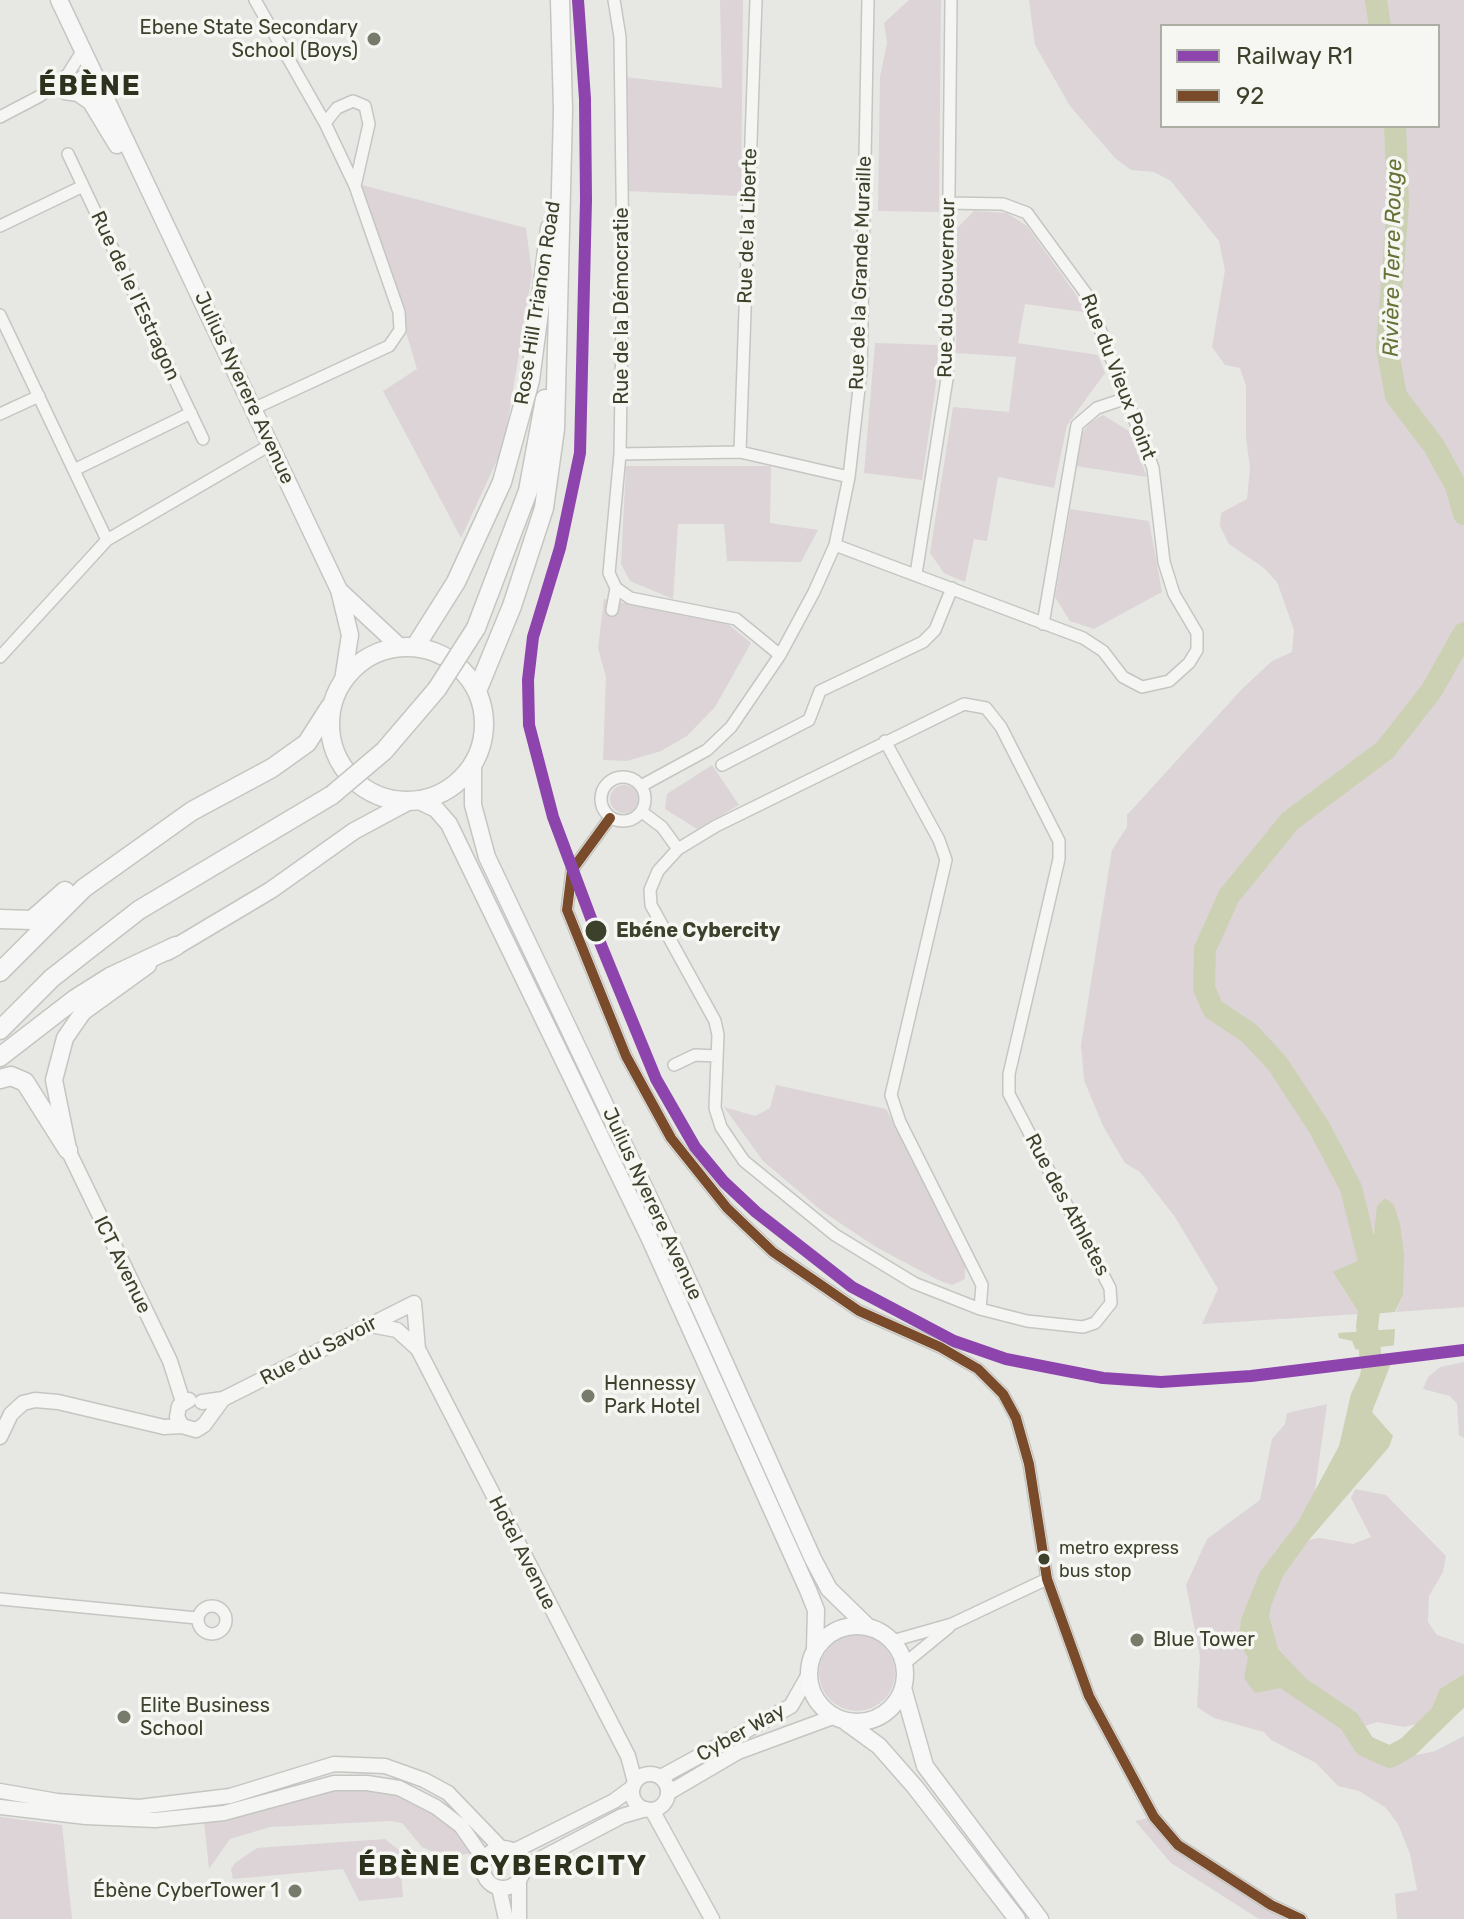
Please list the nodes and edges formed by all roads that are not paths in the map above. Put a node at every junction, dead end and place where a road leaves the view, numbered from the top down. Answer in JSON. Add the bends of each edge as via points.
{"nodes":[{"id":1,"x":59,"y":0,"type":"edge"},
{"id":2,"x":255,"y":0,"type":"edge"},
{"id":3,"x":560,"y":0,"type":"edge"},
{"id":4,"x":614,"y":0,"type":"edge"},
{"id":5,"x":756,"y":0,"type":"edge"},
{"id":6,"x":868,"y":0,"type":"edge"},
{"id":7,"x":951,"y":0,"type":"edge"},
{"id":8,"x":83,"y":50,"type":"junction"},
{"id":9,"x":90,"y":70,"type":"junction"},
{"id":10,"x":65,"y":91,"type":"junction"},
{"id":11,"x":40,"y":96,"type":"junction"},
{"id":12,"x":0,"y":117,"type":"edge"},
{"id":13,"x":325,"y":123,"type":"junction"},
{"id":14,"x":562,"y":127,"type":"junction"},
{"id":15,"x":68,"y":154,"type":"dead end"},
{"id":16,"x":147,"y":184,"type":"junction"},
{"id":17,"x":83,"y":186,"type":"junction"},
{"id":18,"x":355,"y":186,"type":"junction"},
{"id":19,"x":948,"y":203,"type":"junction"},
{"id":20,"x":0,"y":226,"type":"edge"},
{"id":21,"x":559,"y":297,"type":"junction"},
{"id":22,"x":0,"y":315,"type":"edge"},
{"id":23,"x":39,"y":396,"type":"junction"},
{"id":24,"x":1127,"y":398,"type":"junction"},
{"id":25,"x":253,"y":409,"type":"junction"},
{"id":26,"x":191,"y":413,"type":"junction"},
{"id":27,"x":0,"y":414,"type":"edge"},
{"id":28,"x":203,"y":439,"type":"dead end"},
{"id":29,"x":270,"y":445,"type":"junction"},
{"id":30,"x":740,"y":452,"type":"junction"},
{"id":31,"x":620,"y":454,"type":"junction"},
{"id":32,"x":74,"y":470,"type":"junction"},
{"id":33,"x":849,"y":477,"type":"junction"},
{"id":34,"x":107,"y":540,"type":"junction"},
{"id":35,"x":835,"y":545,"type":"junction"},
{"id":36,"x":916,"y":574,"type":"junction"},
{"id":37,"x":616,"y":588,"type":"junction"},
{"id":38,"x":952,"y":588,"type":"junction"},
{"id":39,"x":339,"y":590,"type":"junction"},
{"id":40,"x":612,"y":610,"type":"dead end"},
{"id":41,"x":1043,"y":624,"type":"junction"},
{"id":42,"x":407,"y":646,"type":"junction"},
{"id":43,"x":780,"y":655,"type":"junction"},
{"id":44,"x":0,"y":657,"type":"edge"},
{"id":45,"x":343,"y":680,"type":"junction"},
{"id":46,"x":477,"y":691,"type":"junction"},
{"id":47,"x":332,"y":704,"type":"junction"},
{"id":48,"x":885,"y":741,"type":"junction"},
{"id":49,"x":473,"y":765,"type":"junction"},
{"id":50,"x":722,"y":765,"type":"dead end"},
{"id":51,"x":641,"y":786,"type":"junction"},
{"id":52,"x":414,"y":801,"type":"junction"},
{"id":53,"x":192,"y":811,"type":"junction"},
{"id":54,"x":642,"y":812,"type":"junction"},
{"id":55,"x":610,"y":818,"type":"junction"},
{"id":56,"x":678,"y":849,"type":"junction"},
{"id":57,"x":0,"y":919,"type":"edge"},
{"id":58,"x":176,"y":946,"type":"junction"},
{"id":59,"x":0,"y":972,"type":"edge"},
{"id":60,"x":0,"y":1030,"type":"edge"},
{"id":61,"x":717,"y":1056,"type":"junction"},
{"id":62,"x":0,"y":1057,"type":"edge"},
{"id":63,"x":674,"y":1065,"type":"dead end"},
{"id":64,"x":0,"y":1079,"type":"edge"},
{"id":65,"x":68,"y":1150,"type":"junction"},
{"id":66,"x":414,"y":1303,"type":"joint"},
{"id":67,"x":980,"y":1309,"type":"junction"},
{"id":68,"x":370,"y":1325,"type":"junction"},
{"id":69,"x":418,"y":1349,"type":"junction"},
{"id":70,"x":192,"y":1410,"type":"junction"},
{"id":71,"x":0,"y":1437,"type":"edge"},
{"id":72,"x":1047,"y":1579,"type":"junction"},
{"id":73,"x":0,"y":1599,"type":"edge"},
{"id":74,"x":197,"y":1618,"type":"dead end"},
{"id":75,"x":952,"y":1624,"type":"junction"},
{"id":76,"x":868,"y":1627,"type":"junction"},
{"id":77,"x":892,"y":1641,"type":"junction"},
{"id":78,"x":815,"y":1649,"type":"junction"},
{"id":79,"x":904,"y":1664,"type":"junction"},
{"id":80,"x":808,"y":1676,"type":"junction"},
{"id":81,"x":903,"y":1688,"type":"junction"},
{"id":82,"x":840,"y":1720,"type":"junction"},
{"id":83,"x":628,"y":1756,"type":"junction"},
{"id":84,"x":655,"y":1776,"type":"junction"},
{"id":85,"x":634,"y":1784,"type":"junction"},
{"id":86,"x":3,"y":1789,"type":"edge"},
{"id":87,"x":657,"y":1804,"type":"junction"},
{"id":88,"x":0,"y":1807,"type":"edge"},
{"id":89,"x":507,"y":1849,"type":"junction"},
{"id":90,"x":484,"y":1859,"type":"junction"},
{"id":91,"x":521,"y":1874,"type":"junction"},
{"id":92,"x":499,"y":1888,"type":"junction"},
{"id":93,"x":506,"y":1919,"type":"edge"},
{"id":94,"x":519,"y":1919,"type":"edge"},
{"id":95,"x":712,"y":1919,"type":"edge"},
{"id":96,"x":1017,"y":1919,"type":"edge"},
{"id":97,"x":1040,"y":1919,"type":"edge"},
{"id":98,"x":1301,"y":1919,"type":"edge"}],
"edges":[{"from":1,"to":8,"type":"main road","name":"Julius Nyerere Avenue"},
{"from":2,"to":13,"type":"street"},
{"from":3,"to":14,"type":"main road","name":"Rose Hill Trianon Road"},
{"from":4,"to":31,"type":"street","name":"Rue de la Démocratie","via":[[620,37],[623,260]]},
{"from":5,"to":30,"type":"street","name":"Rue de la Liberte"},
{"from":6,"to":33,"type":"street","name":"Rue de la Grande Muraille","via":[[861,371]]},
{"from":7,"to":19,"type":"street","name":"Rue du Gouverneur"},
{"from":8,"to":9,"type":"main road","name":"Julius Nyerere Avenue"},
{"from":8,"to":11,"type":"street","via":[[68,74]]},
{"from":8,"to":16,"type":"main road","name":"Julius Nyerere Avenue","via":[[142,160]]},
{"from":9,"to":10,"type":"street"},
{"from":9,"to":16,"type":"main road","name":"Julius Nyerere Avenue"},
{"from":10,"to":11,"type":"street"},
{"from":10,"to":16,"type":"main road","via":[[91,102]]},
{"from":11,"to":12,"type":"street"},
{"from":13,"to":18,"type":"street"},
{"from":13,"to":18,"type":"street","via":[[337,108],[353,101],[365,106],[369,124]]},
{"from":14,"to":21,"type":"main road","name":"Rose Hill Trianon Road"},
{"from":14,"to":42,"type":"main road","name":"Rose Hill Trianon Road","via":[[530,380],[502,482],[456,582]]},
{"from":15,"to":17,"type":"street","name":"Rue de le I'Estragon"},
{"from":16,"to":25,"type":"main road","name":"Julius Nyerere Avenue"},
{"from":17,"to":20,"type":"street"},
{"from":17,"to":26,"type":"street","name":"Rue de le I'Estragon"},
{"from":18,"to":25,"type":"street","via":[[399,312],[400,330],[389,346]]},
{"from":19,"to":24,"type":"street","name":"Rue du Vieux Point","via":[[1003,204],[1037,222],[1087,295]]},
{"from":19,"to":36,"type":"street","name":"Rue du Gouverneur","via":[[947,379]]},
{"from":21,"to":46,"type":"main road","via":[[555,429],[544,508]]},
{"from":21,"to":60,"type":"main road","bridge":true,"via":[[528,491],[476,628],[437,689],[384,751],[332,795],[139,910],[52,978]]},
{"from":22,"to":23,"type":"street"},
{"from":23,"to":27,"type":"street"},
{"from":23,"to":32,"type":"street"},
{"from":24,"to":41,"type":"street","via":[[1097,408],[1077,425]]},
{"from":24,"to":41,"type":"street","name":"Rue du Vieux Point","via":[[1153,468],[1168,577],[1194,625],[1197,650],[1169,681],[1142,687],[1123,677],[1093,643]]},
{"from":25,"to":29,"type":"main road","name":"Julius Nyerere Avenue"},
{"from":26,"to":28,"type":"street","name":"Rue de le I'Estragon"},
{"from":26,"to":32,"type":"street"},
{"from":29,"to":34,"type":"street"},
{"from":29,"to":39,"type":"main road","name":"Julius Nyerere Avenue"},
{"from":30,"to":31,"type":"street"},
{"from":30,"to":33,"type":"street"},
{"from":31,"to":37,"type":"street","name":"Rue de la Démocratie","via":[[609,573]]},
{"from":32,"to":34,"type":"street"},
{"from":33,"to":35,"type":"street","name":"Rue de la Grande Muraille"},
{"from":34,"to":44,"type":"street"},
{"from":35,"to":36,"type":"street","name":"Rue du Vieux Point"},
{"from":35,"to":43,"type":"street","name":"Rue de la Grande Muraille"},
{"from":36,"to":38,"type":"street","name":"Rue du Vieux Point"},
{"from":37,"to":40,"type":"street","name":"Rue de la Démocratie"},
{"from":37,"to":43,"type":"street","via":[[630,598],[736,619]]},
{"from":38,"to":41,"type":"street","name":"Rue du Vieux Point"},
{"from":38,"to":50,"type":"street","via":[[935,630],[923,642],[820,691],[809,720]]},
{"from":39,"to":42,"type":"main road","name":"Julius Nyerere Avenue"},
{"from":39,"to":45,"type":"main road","name":"Julius Nyerere Avenue","via":[[350,635]]},
{"from":42,"to":45,"type":"main road","name":"Julius Nyerere Avenue","via":[[377,652]]},
{"from":42,"to":46,"type":"main road","name":"Julius Nyerere Avenue","via":[[441,654],[462,669]]},
{"from":43,"to":51,"type":"street","name":"Rue de la Grande Muraille","via":[[731,727],[707,750]]},
{"from":45,"to":47,"type":"main road","name":"Julius Nyerere Avenue"},
{"from":46,"to":49,"type":"main road","name":"Julius Nyerere Avenue","via":[[485,719]]},
{"from":47,"to":52,"type":"main road","name":"Julius Nyerere Avenue","via":[[332,740],[346,772],[374,793]]},
{"from":47,"to":53,"type":"main road","via":[[307,743]]},
{"from":48,"to":56,"type":"street","name":"Rue des Athletes"},
{"from":48,"to":67,"type":"street","via":[[946,860],[891,1095],[982,1285]]},
{"from":48,"to":67,"type":"street","name":"Rue des Athletes","via":[[964,704],[986,708],[1001,727],[1059,841],[1009,1094],[1110,1288],[1111,1303],[1095,1323],[1083,1327]]},
{"from":49,"to":52,"type":"main road","name":"Julius Nyerere Avenue","via":[[440,795]]},
{"from":49,"to":76,"type":"main road","name":"Julius Nyerere Avenue","via":[[473,805],[487,857],[676,1254],[817,1568],[839,1601]]},
{"from":51,"to":54,"type":"street"},
{"from":51,"to":55,"type":"street","via":[[622,776],[608,782],[600,800]]},
{"from":52,"to":58,"type":"main road","via":[[354,831],[271,890]]},
{"from":52,"to":78,"type":"main road","name":"Julius Nyerere Avenue","via":[[436,809],[449,824],[649,1237],[808,1590],[816,1610]]},
{"from":53,"to":57,"type":"main road","via":[[161,821],[72,884],[32,920]]},
{"from":53,"to":59,"type":"main road","via":[[84,888]]},
{"from":54,"to":55,"type":"street","via":[[623,822]]},
{"from":54,"to":56,"type":"street"},
{"from":55,"to":72,"type":"street","via":[[572,870],[567,910],[650,1103],[698,1175],[773,1252],[859,1311],[978,1369],[1003,1394],[1029,1464]]},
{"from":56,"to":61,"type":"street","name":"Rue des Athletes","via":[[658,871],[650,890],[651,905],[715,1021]]},
{"from":58,"to":62,"type":"main road","via":[[86,992]]},
{"from":58,"to":65,"type":"main road","via":[[83,1012],[65,1038],[54,1080]]},
{"from":61,"to":63,"type":"street","via":[[695,1055]]},
{"from":61,"to":67,"type":"street","name":"Rue des Athletes","via":[[715,1108],[744,1161],[835,1235],[914,1283]]},
{"from":64,"to":65,"type":"main road","via":[[11,1076],[25,1082]]},
{"from":65,"to":70,"type":"street","name":"ICT Avenue"},
{"from":66,"to":68,"type":"street","name":"Rue du Savoir"},
{"from":66,"to":69,"type":"street","name":"Hotel Avenue"},
{"from":68,"to":69,"type":"street","name":"Hotel Avenue","via":[[397,1330]]},
{"from":68,"to":70,"type":"street","name":"Rue du Savoir"},
{"from":69,"to":83,"type":"street","name":"Hotel Avenue"},
{"from":70,"to":71,"type":"street","name":"Rue du Savoir","via":[[164,1427],[35,1400],[11,1414]]},
{"from":72,"to":75,"type":"street"},
{"from":72,"to":98,"type":"street","via":[[1089,1696],[1154,1817],[1178,1845]]},
{"from":73,"to":74,"type":"street"},
{"from":75,"to":77,"type":"street"},
{"from":75,"to":79,"type":"street"},
{"from":76,"to":77,"type":"main road"},
{"from":76,"to":78,"type":"main road","via":[[838,1629]]},
{"from":77,"to":79,"type":"main road"},
{"from":78,"to":80,"type":"main road"},
{"from":79,"to":81,"type":"main road"},
{"from":80,"to":82,"type":"main road","via":[[816,1699]]},
{"from":80,"to":84,"type":"street","name":"Cyber Way","via":[[791,1706]]},
{"from":81,"to":82,"type":"main road","via":[[875,1720]]},
{"from":81,"to":97,"type":"main road","via":[[925,1766]]},
{"from":82,"to":87,"type":"street","name":"Cyber Way","via":[[738,1752]]},
{"from":82,"to":96,"type":"main road","via":[[888,1756]]},
{"from":83,"to":84,"type":"street","name":"Hotel Avenue"},
{"from":83,"to":85,"type":"street","name":"Hotel Avenue"},
{"from":84,"to":85,"type":"street","name":"Cyber Way"},
{"from":84,"to":87,"type":"street"},
{"from":85,"to":87,"type":"street","name":"Hotel Avenue","via":[[636,1803]]},
{"from":85,"to":89,"type":"street","via":[[614,1801]]},
{"from":86,"to":89,"type":"street","via":[[57,1801],[139,1807],[230,1796],[334,1764],[385,1766],[448,1793]]},
{"from":87,"to":91,"type":"street","name":"Cyber Way","via":[[622,1816]]},
{"from":87,"to":95,"type":"street"},
{"from":88,"to":90,"type":"street","via":[[155,1820],[224,1813],[334,1783],[367,1783],[399,1788],[436,1807],[461,1826]]},
{"from":89,"to":90,"type":"street"},
{"from":89,"to":91,"type":"street"},
{"from":90,"to":92,"type":"street","via":[[485,1878]]},
{"from":91,"to":92,"type":"street","via":[[510,1887]]},
{"from":91,"to":94,"type":"street"},
{"from":92,"to":93,"type":"street"}]}
